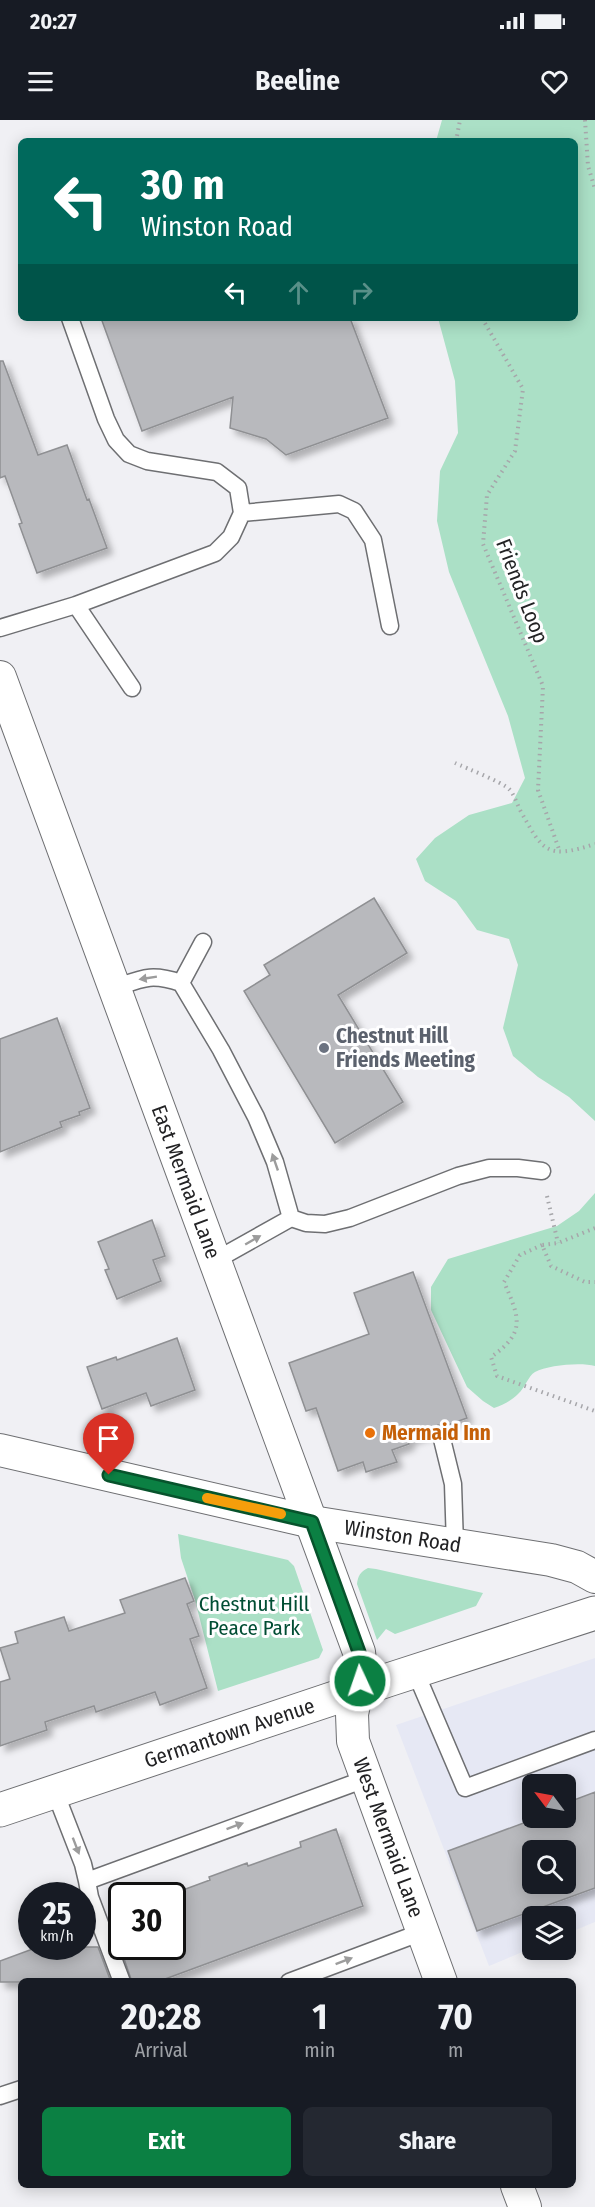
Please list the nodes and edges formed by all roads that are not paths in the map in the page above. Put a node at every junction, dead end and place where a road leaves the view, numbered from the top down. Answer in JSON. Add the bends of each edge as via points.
{"nodes":[{"id":1,"x":71,"y":321,"type":"edge"},
{"id":2,"x":242,"y":513,"type":"junction"},
{"id":3,"x":76,"y":605,"type":"junction"},
{"id":4,"x":390,"y":626,"type":"dead end"},
{"id":5,"x":0,"y":628,"type":"edge"},
{"id":6,"x":0,"y":677,"type":"edge"},
{"id":7,"x":132,"y":688,"type":"dead end"},
{"id":8,"x":203,"y":942,"type":"dead end"},
{"id":9,"x":181,"y":983,"type":"junction"},
{"id":10,"x":115,"y":988,"type":"junction"},
{"id":11,"x":542,"y":1172,"type":"road end"},
{"id":12,"x":291,"y":1218,"type":"junction"},
{"id":13,"x":216,"y":1260,"type":"junction"},
{"id":14,"x":441,"y":1435,"type":"dead end"},
{"id":15,"x":0,"y":1450,"type":"edge"},
{"id":16,"x":312,"y":1522,"type":"junction"},
{"id":17,"x":455,"y":1545,"type":"junction"},
{"id":18,"x":595,"y":1577,"type":"edge"},
{"id":19,"x":595,"y":1613,"type":"edge"},
{"id":20,"x":415,"y":1671,"type":"junction"},
{"id":21,"x":358,"y":1691,"type":"junction"},
{"id":22,"x":595,"y":1740,"type":"edge"},
{"id":23,"x":368,"y":1778,"type":"junction"},
{"id":24,"x":55,"y":1791,"type":"junction"},
{"id":25,"x":0,"y":1810,"type":"edge"},
{"id":26,"x":87,"y":1881,"type":"junction"},
{"id":27,"x":422,"y":1932,"type":"junction"},
{"id":28,"x":120,"y":1978,"type":"edge"},
{"id":29,"x":300,"y":1978,"type":"edge"},
{"id":30,"x":439,"y":1978,"type":"edge"},
{"id":31,"x":18,"y":2090,"type":"edge"},
{"id":32,"x":0,"y":2096,"type":"edge"},
{"id":33,"x":518,"y":2188,"type":"edge"},
{"id":34,"x":525,"y":2207,"type":"edge"}],
"edges":[{"from":1,"to":2,"type":"lane","via":[[116,440],[129,454],[147,461],[217,472],[238,488]]},
{"from":2,"to":3,"type":"lane","via":[[231,537],[215,553]]},
{"from":2,"to":4,"type":"lane","via":[[339,504],[354,511],[373,540]]},
{"from":3,"to":5,"type":"lane"},
{"from":3,"to":7,"type":"lane"},
{"from":6,"to":10,"type":"street","name":"East Mermaid Lane"},
{"from":8,"to":9,"type":"lane"},
{"from":9,"to":10,"type":"lane","one_way":true,"via":[[161,976]]},
{"from":12,"to":9,"type":"lane","one_way":true,"via":[[275,1162],[256,1117]]},
{"from":10,"to":13,"type":"street","name":"East Mermaid Lane"},
{"from":11,"to":12,"type":"lane","via":[[489,1168],[350,1218],[325,1224]]},
{"from":13,"to":12,"type":"lane","one_way":true},
{"from":13,"to":16,"type":"street","name":"East Mermaid Lane"},
{"from":14,"to":17,"type":"lane","via":[[453,1484]]},
{"from":15,"to":16,"type":"street","name":"Winston Road"},
{"from":16,"to":17,"type":"street","name":"Winston Road"},
{"from":16,"to":21,"type":"street","name":"East Mermaid Lane","via":[[359,1652]]},
{"from":17,"to":18,"type":"street","name":"Winston Road","via":[[551,1560]]},
{"from":19,"to":20,"type":"main road","name":"Germantown Avenue"},
{"from":20,"to":21,"type":"main road","name":"Germantown Avenue"},
{"from":20,"to":22,"type":"lane","via":[[465,1788]]},
{"from":21,"to":23,"type":"street","name":"West Mermaid Lane","via":[[351,1727]]},
{"from":21,"to":24,"type":"main road","name":"Germantown Avenue"},
{"from":26,"to":23,"type":"lane","one_way":true},
{"from":23,"to":27,"type":"street","name":"West Mermaid Lane"},
{"from":24,"to":25,"type":"main road","name":"Germantown Avenue"},
{"from":24,"to":26,"type":"lane","one_way":true},
{"from":26,"to":28,"type":"lane"},
{"from":29,"to":27,"type":"lane","one_way":true},
{"from":27,"to":30,"type":"street","name":"West Mermaid Lane"},
{"from":31,"to":32,"type":"lane"},
{"from":33,"to":34,"type":"street"}]}
